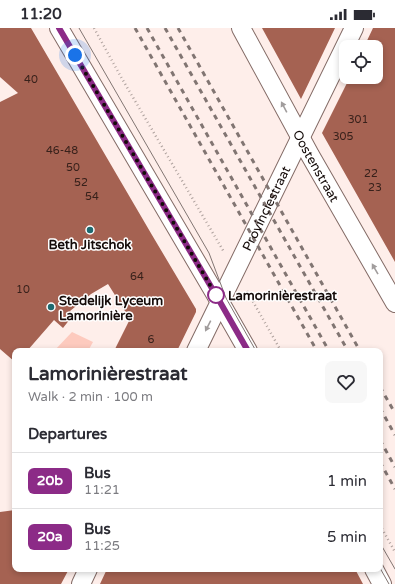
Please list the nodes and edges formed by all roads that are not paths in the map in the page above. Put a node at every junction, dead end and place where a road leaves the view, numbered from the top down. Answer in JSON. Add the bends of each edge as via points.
{"nodes":[{"id":1,"x":59,"y":28,"type":"edge"},
{"id":2,"x":241,"y":28,"type":"edge"},
{"id":3,"x":354,"y":28,"type":"edge"},
{"id":4,"x":300,"y":138,"type":"junction"},
{"id":5,"x":220,"y":302,"type":"junction"},
{"id":6,"x":395,"y":303,"type":"edge"},
{"id":7,"x":197,"y":348,"type":"edge"},
{"id":8,"x":246,"y":348,"type":"edge"},
{"id":9,"x":87,"y":572,"type":"edge"},
{"id":10,"x":376,"y":572,"type":"edge"},
{"id":11,"x":81,"y":584,"type":"edge"},
{"id":12,"x":382,"y":584,"type":"edge"}],
"edges":[{"from":1,"to":5,"type":"street"},
{"from":4,"to":2,"type":"street","name":"Oostenstraat","one_way":true},
{"from":3,"to":4,"type":"street","name":"Provinciestraat"},
{"from":4,"to":5,"type":"street","name":"Provinciestraat"},
{"from":6,"to":4,"type":"street","name":"Oostenstraat","one_way":true},
{"from":5,"to":7,"type":"street","one_way":true},
{"from":5,"to":8,"type":"street"},
{"from":9,"to":11,"type":"street"},
{"from":10,"to":12,"type":"street"}]}
